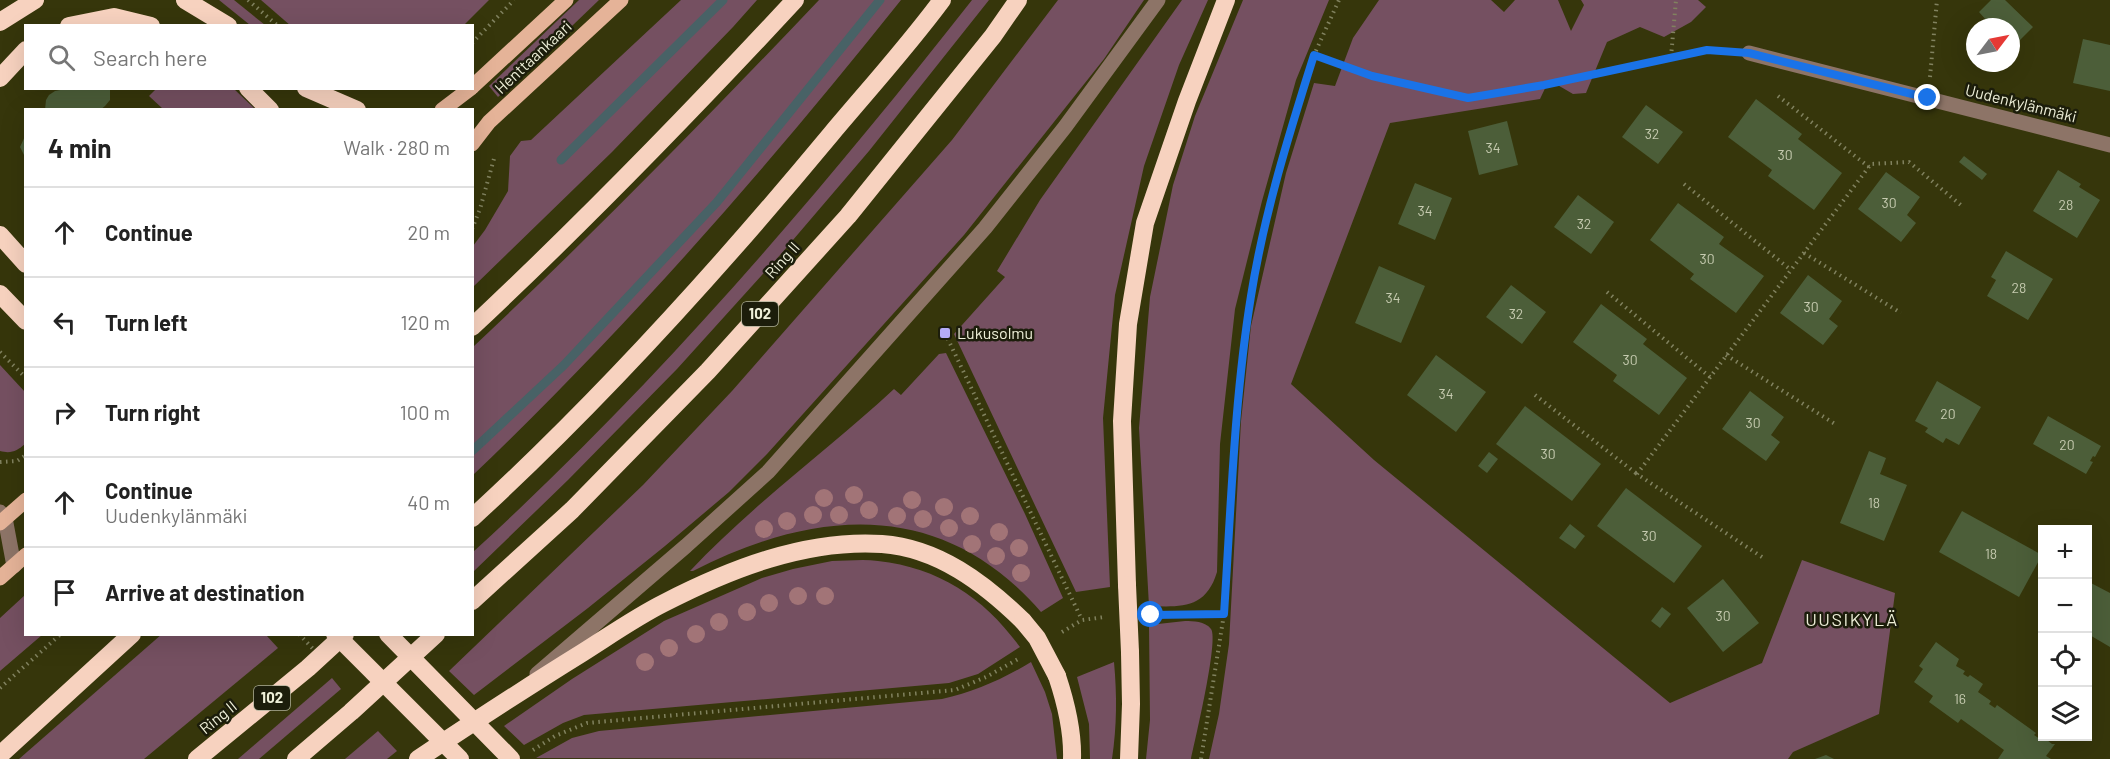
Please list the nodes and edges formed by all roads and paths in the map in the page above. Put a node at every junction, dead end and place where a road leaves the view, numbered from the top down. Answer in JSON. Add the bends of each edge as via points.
{"nodes":[{"id":1,"x":35,"y":0,"type":"edge"},
{"id":2,"x":185,"y":0,"type":"edge"},
{"id":3,"x":248,"y":0,"type":"edge"},
{"id":4,"x":514,"y":0,"type":"edge"},
{"id":5,"x":566,"y":0,"type":"edge"},
{"id":6,"x":621,"y":0,"type":"edge"},
{"id":7,"x":795,"y":0,"type":"edge"},
{"id":8,"x":942,"y":0,"type":"edge"},
{"id":9,"x":1018,"y":0,"type":"edge"},
{"id":10,"x":1158,"y":0,"type":"edge"},
{"id":11,"x":1226,"y":0,"type":"edge"},
{"id":12,"x":1339,"y":0,"type":"edge"},
{"id":13,"x":1677,"y":0,"type":"edge"},
{"id":14,"x":1937,"y":0,"type":"edge"},
{"id":15,"x":0,"y":22,"type":"edge"},
{"id":16,"x":77,"y":24,"type":"edge"},
{"id":17,"x":143,"y":24,"type":"edge"},
{"id":18,"x":225,"y":24,"type":"edge"},
{"id":19,"x":276,"y":24,"type":"edge"},
{"id":20,"x":474,"y":41,"type":"edge"},
{"id":21,"x":24,"y":52,"type":"edge"},
{"id":22,"x":1749,"y":53,"type":"joint"},
{"id":23,"x":1314,"y":55,"type":"junction"},
{"id":24,"x":1671,"y":57,"type":"junction"},
{"id":25,"x":0,"y":78,"type":"edge"},
{"id":26,"x":474,"y":86,"type":"edge"},
{"id":27,"x":250,"y":90,"type":"edge"},
{"id":28,"x":311,"y":90,"type":"edge"},
{"id":29,"x":469,"y":90,"type":"edge"},
{"id":30,"x":1778,"y":96,"type":"dead end"},
{"id":31,"x":1928,"y":98,"type":"junction"},
{"id":32,"x":268,"y":108,"type":"edge"},
{"id":33,"x":352,"y":108,"type":"edge"},
{"id":34,"x":445,"y":108,"type":"edge"},
{"id":35,"x":474,"y":141,"type":"edge"},
{"id":36,"x":2110,"y":144,"type":"edge"},
{"id":37,"x":500,"y":149,"type":"dead end"},
{"id":38,"x":1869,"y":167,"type":"junction"},
{"id":39,"x":1684,"y":184,"type":"dead end"},
{"id":40,"x":1962,"y":206,"type":"dead end"},
{"id":41,"x":474,"y":224,"type":"edge"},
{"id":42,"x":0,"y":235,"type":"edge"},
{"id":43,"x":1804,"y":253,"type":"junction"},
{"id":44,"x":24,"y":262,"type":"edge"},
{"id":45,"x":1791,"y":270,"type":"junction"},
{"id":46,"x":1607,"y":292,"type":"dead end"},
{"id":47,"x":0,"y":294,"type":"edge"},
{"id":48,"x":1901,"y":313,"type":"dead end"},
{"id":49,"x":19,"y":315,"type":"edge"},
{"id":50,"x":474,"y":325,"type":"edge"},
{"id":51,"x":945,"y":333,"type":"dead end"},
{"id":52,"x":0,"y":352,"type":"edge"},
{"id":53,"x":1726,"y":356,"type":"junction"},
{"id":54,"x":24,"y":376,"type":"edge"},
{"id":55,"x":1710,"y":377,"type":"junction"},
{"id":56,"x":1535,"y":395,"type":"dead end"},
{"id":57,"x":1835,"y":424,"type":"dead end"},
{"id":58,"x":24,"y":456,"type":"edge"},
{"id":59,"x":0,"y":462,"type":"edge"},
{"id":60,"x":1637,"y":474,"type":"junction"},
{"id":61,"x":24,"y":502,"type":"edge"},
{"id":62,"x":474,"y":516,"type":"edge"},
{"id":63,"x":2,"y":518,"type":"edge"},
{"id":64,"x":24,"y":556,"type":"edge"},
{"id":65,"x":1762,"y":557,"type":"dead end"},
{"id":66,"x":7,"y":562,"type":"edge"},
{"id":67,"x":0,"y":578,"type":"edge"},
{"id":68,"x":474,"y":599,"type":"edge"},
{"id":69,"x":1224,"y":614,"type":"junction"},
{"id":70,"x":1151,"y":615,"type":"dead end"},
{"id":71,"x":1106,"y":617,"type":"dead end"},
{"id":72,"x":1082,"y":620,"type":"junction"},
{"id":73,"x":59,"y":636,"type":"edge"},
{"id":74,"x":130,"y":636,"type":"edge"},
{"id":75,"x":337,"y":636,"type":"edge"},
{"id":76,"x":343,"y":636,"type":"edge"},
{"id":77,"x":390,"y":636,"type":"edge"},
{"id":78,"x":434,"y":636,"type":"edge"},
{"id":79,"x":1055,"y":637,"type":"dead end"},
{"id":80,"x":1027,"y":654,"type":"dead end"},
{"id":81,"x":0,"y":688,"type":"edge"},
{"id":82,"x":510,"y":698,"type":"junction"},
{"id":83,"x":0,"y":755,"type":"edge"},
{"id":84,"x":518,"y":757,"type":"edge"},
{"id":85,"x":197,"y":759,"type":"edge"},
{"id":86,"x":296,"y":759,"type":"edge"},
{"id":87,"x":418,"y":759,"type":"edge"},
{"id":88,"x":460,"y":759,"type":"edge"},
{"id":89,"x":1072,"y":759,"type":"edge"},
{"id":90,"x":1129,"y":759,"type":"edge"},
{"id":91,"x":1201,"y":759,"type":"edge"}],
"edges":[{"from":1,"to":15,"type":"highway"},
{"from":2,"to":18,"type":"highway"},
{"from":3,"to":19,"type":"path"},
{"from":4,"to":20,"type":"path"},
{"from":5,"to":26,"type":"main road","name":"Henttaankaari"},
{"from":6,"to":35,"type":"main road","name":"Henttaankaari","via":[[489,122]]},
{"from":7,"to":50,"type":"highway","via":[[540,264]]},
{"from":8,"to":62,"type":"highway","via":[[800,172],[664,327],[532,463]]},
{"from":9,"to":68,"type":"highway","name":"Ring II","number":"102","via":[[848,216],[708,371],[572,510]]},
{"from":10,"to":82,"type":"street","via":[[1065,128],[985,228],[768,472]]},
{"from":11,"to":90,"type":"highway","bridge":true,"via":[[1145,223],[1128,324],[1122,421],[1130,652]]},
{"from":12,"to":23,"type":"path"},
{"from":13,"to":24,"type":"path"},
{"from":14,"to":31,"type":"path"},
{"from":16,"to":17,"type":"highway","via":[[114,17]]},
{"from":21,"to":25,"type":"highway"},
{"from":22,"to":24,"type":"path","via":[[1707,50]]},
{"from":22,"to":31,"type":"street","name":"Uudenkylänmäki"},
{"from":23,"to":24,"type":"path","via":[[1372,76],[1468,98]]},
{"from":23,"to":69,"type":"path","via":[[1276,177],[1251,296],[1236,410]]},
{"from":27,"to":32,"type":"highway"},
{"from":28,"to":33,"type":"highway"},
{"from":29,"to":34,"type":"main road","name":"Henttaankaari"},
{"from":30,"to":38,"type":"path"},
{"from":31,"to":36,"type":"street","name":"Uudenkylänmäki"},
{"from":37,"to":41,"type":"path","via":[[494,157]]},
{"from":38,"to":40,"type":"path","via":[[1909,162]]},
{"from":38,"to":43,"type":"path"},
{"from":39,"to":45,"type":"path"},
{"from":42,"to":44,"type":"highway"},
{"from":43,"to":45,"type":"path"},
{"from":43,"to":48,"type":"path"},
{"from":45,"to":53,"type":"path"},
{"from":46,"to":55,"type":"path"},
{"from":47,"to":49,"type":"highway"},
{"from":51,"to":72,"type":"path"},
{"from":52,"to":54,"type":"path"},
{"from":53,"to":55,"type":"path"},
{"from":53,"to":57,"type":"path"},
{"from":55,"to":60,"type":"path"},
{"from":56,"to":60,"type":"path"},
{"from":58,"to":59,"type":"path"},
{"from":60,"to":65,"type":"path"},
{"from":61,"to":63,"type":"main road"},
{"from":63,"to":66,"type":"street"},
{"from":64,"to":66,"type":"main road"},
{"from":66,"to":67,"type":"main road"},
{"from":69,"to":70,"type":"path"},
{"from":69,"to":91,"type":"path"},
{"from":71,"to":72,"type":"path"},
{"from":72,"to":79,"type":"path"},
{"from":73,"to":81,"type":"path"},
{"from":74,"to":83,"type":"highway"},
{"from":75,"to":88,"type":"highway","bridge":true},
{"from":76,"to":85,"type":"highway","name":"Ring II","number":"102"},
{"from":77,"to":84,"type":"highway","bridge":true},
{"from":78,"to":86,"type":"highway"},
{"from":80,"to":84,"type":"path","via":[[955,690],[587,723]]},
{"from":82,"to":87,"type":"highway"},
{"from":82,"to":89,"type":"highway","bridge":true,"via":[[663,603],[750,565],[815,547],[883,544],[918,552],[973,577],[1023,621],[1057,676],[1072,731]]}]}
